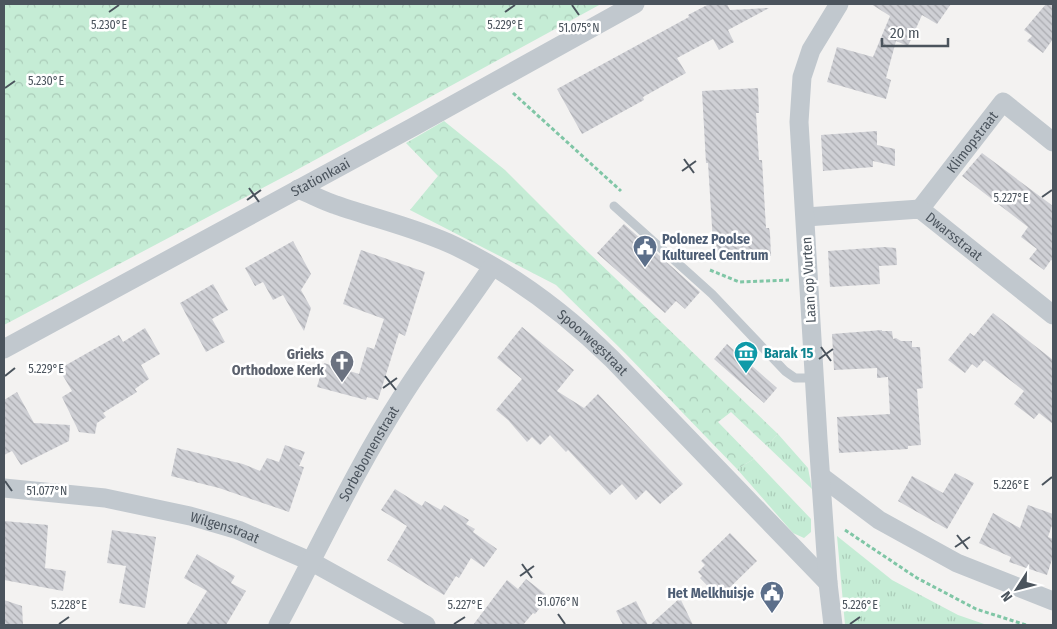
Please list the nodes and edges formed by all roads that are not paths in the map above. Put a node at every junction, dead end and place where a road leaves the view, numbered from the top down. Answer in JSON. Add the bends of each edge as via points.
{"nodes":[{"id":1,"x":634,"y":4,"type":"edge"},
{"id":2,"x":839,"y":4,"type":"edge"},
{"id":3,"x":1053,"y":142,"type":"edge"},
{"id":4,"x":298,"y":189,"type":"junction"},
{"id":5,"x":614,"y":206,"type":"dead end"},
{"id":6,"x":920,"y":209,"type":"junction"},
{"id":7,"x":806,"y":217,"type":"junction"},
{"id":8,"x":492,"y":267,"type":"junction"},
{"id":9,"x":1053,"y":316,"type":"edge"},
{"id":10,"x":4,"y":349,"type":"edge"},
{"id":11,"x":815,"y":378,"type":"junction"},
{"id":12,"x":822,"y":477,"type":"junction"},
{"id":13,"x":4,"y":488,"type":"edge"},
{"id":14,"x":312,"y":562,"type":"junction"},
{"id":15,"x":828,"y":583,"type":"junction"},
{"id":16,"x":1053,"y":601,"type":"edge"},
{"id":17,"x":278,"y":625,"type":"edge"},
{"id":18,"x":426,"y":625,"type":"edge"},
{"id":19,"x":832,"y":625,"type":"edge"}],
"edges":[{"from":1,"to":4,"type":"street","name":"Stationkaai"},
{"from":2,"to":7,"type":"street","name":"Laan op Vurten","via":[[811,50],[802,77],[799,122]]},
{"from":3,"to":6,"type":"street","name":"Klimopstraat","via":[[1003,102]]},
{"from":4,"to":8,"type":"street","name":"Spoorwegstraat","via":[[455,246]]},
{"from":4,"to":10,"type":"street","name":"Stationkaai"},
{"from":5,"to":11,"type":"lane","via":[[712,294],[785,371],[794,378]]},
{"from":6,"to":7,"type":"street","name":"Dwarsstraat"},
{"from":6,"to":9,"type":"street","name":"Dwarsstraat"},
{"from":7,"to":11,"type":"street","name":"Laan op Vurten"},
{"from":8,"to":14,"type":"street","name":"Sorbebomenstraat","via":[[404,394]]},
{"from":8,"to":15,"type":"street","name":"Spoorwegstraat","via":[[582,330]]},
{"from":11,"to":12,"type":"street","name":"Laan op Vurten"},
{"from":12,"to":15,"type":"street","name":"Laan op Vurten"},
{"from":12,"to":16,"type":"street","via":[[878,520],[957,563]]},
{"from":13,"to":14,"type":"street","name":"Wilgenstraat","via":[[105,498],[190,516],[238,530]]},
{"from":14,"to":17,"type":"street","name":"Sorbebomenstraat"},
{"from":14,"to":18,"type":"street","name":"Wilgenstraat"},
{"from":15,"to":19,"type":"street","name":"Laan op Vurten"}]}
